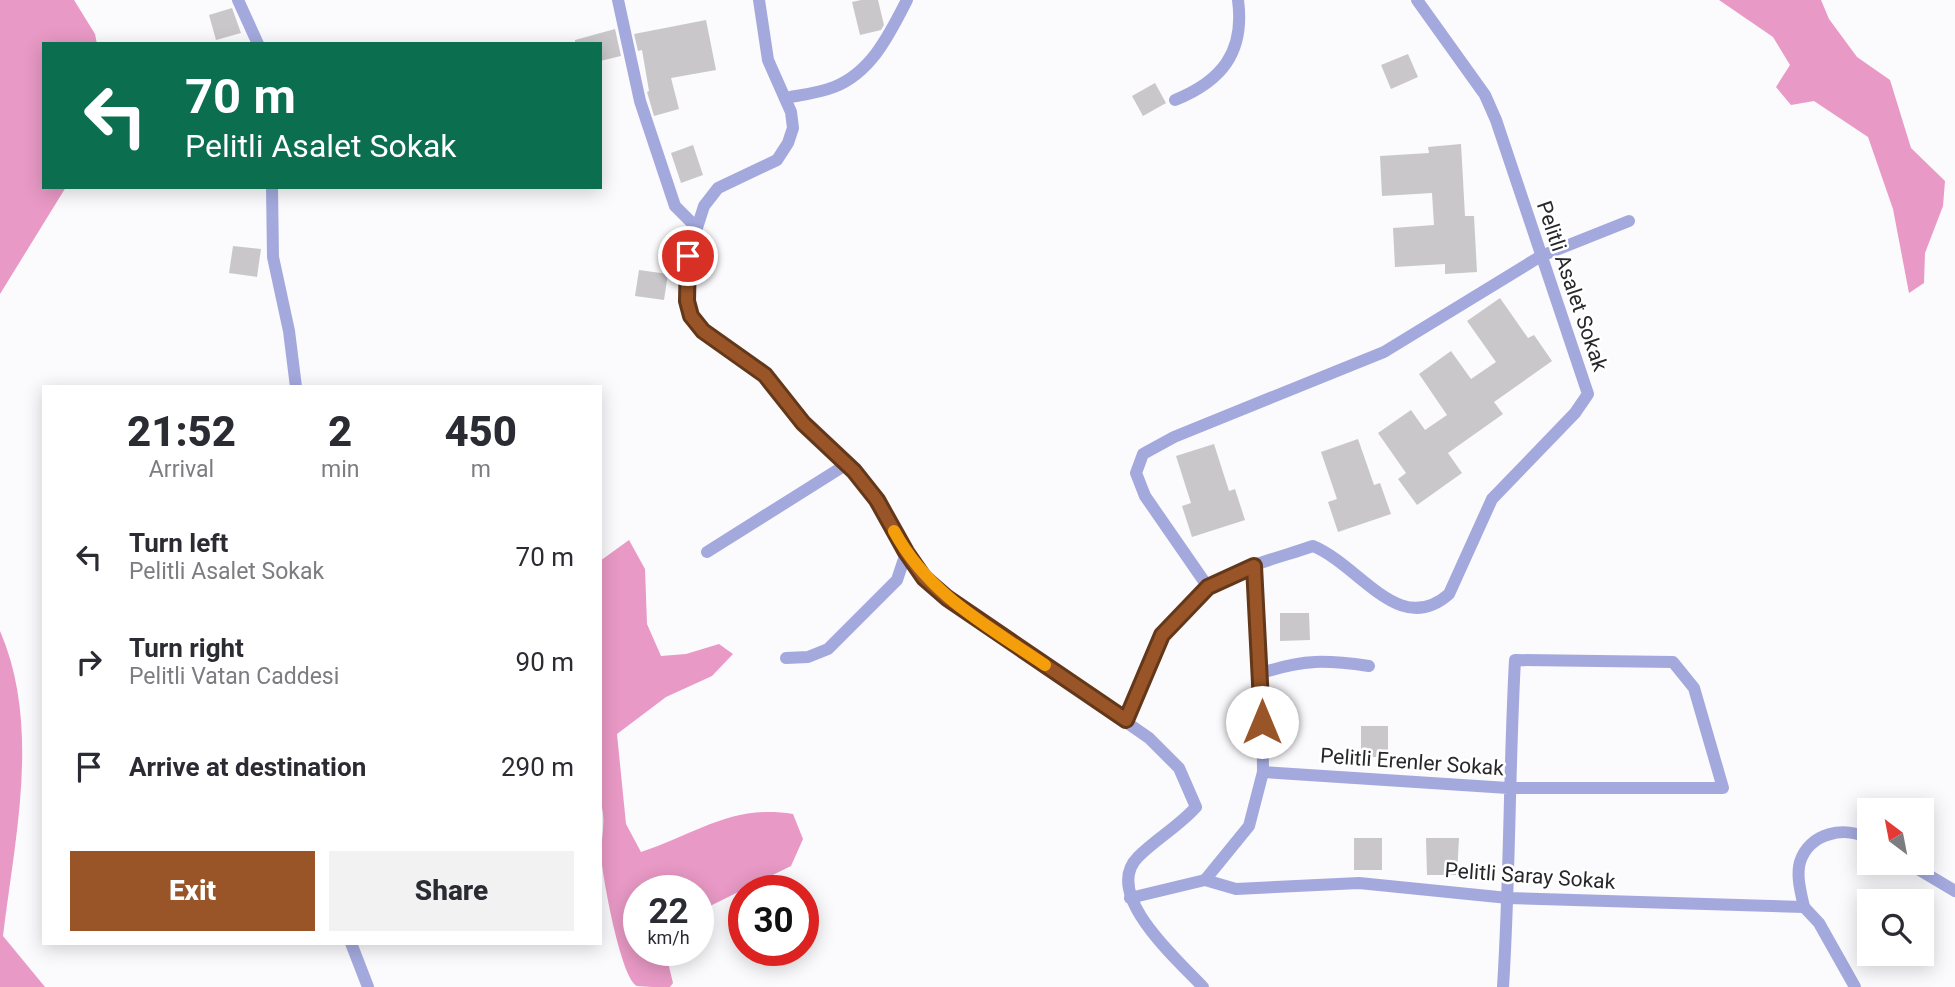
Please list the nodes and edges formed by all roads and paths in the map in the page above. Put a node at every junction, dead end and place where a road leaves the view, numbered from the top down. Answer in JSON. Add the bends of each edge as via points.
{"nodes":[{"id":1,"x":238,"y":0,"type":"edge"},
{"id":2,"x":618,"y":0,"type":"edge"},
{"id":3,"x":760,"y":0,"type":"edge"},
{"id":4,"x":907,"y":0,"type":"edge"},
{"id":5,"x":1238,"y":0,"type":"edge"},
{"id":6,"x":1417,"y":0,"type":"edge"},
{"id":7,"x":257,"y":42,"type":"edge"},
{"id":8,"x":785,"y":98,"type":"junction"},
{"id":9,"x":1175,"y":100,"type":"dead end"},
{"id":10,"x":272,"y":189,"type":"edge"},
{"id":11,"x":1629,"y":221,"type":"dead end"},
{"id":12,"x":695,"y":226,"type":"junction"},
{"id":13,"x":1541,"y":256,"type":"junction"},
{"id":14,"x":296,"y":385,"type":"edge"},
{"id":15,"x":847,"y":464,"type":"junction"},
{"id":16,"x":707,"y":552,"type":"dead end"},
{"id":17,"x":906,"y":552,"type":"junction"},
{"id":18,"x":1254,"y":566,"type":"junction"},
{"id":19,"x":1208,"y":587,"type":"junction"},
{"id":20,"x":786,"y":658,"type":"dead end"},
{"id":21,"x":1369,"y":666,"type":"dead end"},
{"id":22,"x":1262,"y":673,"type":"junction"},
{"id":23,"x":1126,"y":720,"type":"junction"},
{"id":24,"x":1263,"y":772,"type":"junction"},
{"id":25,"x":1508,"y":788,"type":"junction"},
{"id":26,"x":1857,"y":835,"type":"edge"},
{"id":27,"x":1928,"y":875,"type":"edge"},
{"id":28,"x":1205,"y":880,"type":"junction"},
{"id":29,"x":1955,"y":891,"type":"edge"},
{"id":30,"x":1130,"y":898,"type":"junction"},
{"id":31,"x":1508,"y":898,"type":"junction"},
{"id":32,"x":1804,"y":906,"type":"junction"},
{"id":33,"x":352,"y":945,"type":"edge"},
{"id":34,"x":368,"y":987,"type":"edge"},
{"id":35,"x":1203,"y":987,"type":"edge"},
{"id":36,"x":1503,"y":987,"type":"edge"},
{"id":37,"x":1855,"y":987,"type":"edge"}],
"edges":[{"from":1,"to":7,"type":"street"},
{"from":2,"to":12,"type":"street","via":[[640,102],[674,206]]},
{"from":3,"to":8,"type":"street","via":[[768,60]]},
{"from":4,"to":8,"type":"street","via":[[881,49],[860,70],[835,87]]},
{"from":5,"to":9,"type":"street","via":[[1237,39],[1228,63],[1203,89]]},
{"from":6,"to":13,"type":"street","name":"Pelitli Asalet Sokak","via":[[1485,95]]},
{"from":8,"to":12,"type":"street","via":[[793,128],[777,160],[718,188]]},
{"from":10,"to":14,"type":"street","via":[[273,257]]},
{"from":11,"to":13,"type":"street"},
{"from":12,"to":15,"type":"street","via":[[688,256],[691,316],[703,331],[765,375],[803,423]]},
{"from":13,"to":18,"type":"street","name":"Pelitli Asalet Sokak","via":[[1588,394],[1492,499],[1448,594],[1424,610],[1402,608],[1328,552],[1313,546]]},
{"from":13,"to":19,"type":"street","via":[[1384,352],[1174,437],[1143,454],[1136,473],[1146,496]]},
{"from":15,"to":16,"type":"street"},
{"from":15,"to":17,"type":"street","via":[[877,500]]},
{"from":17,"to":20,"type":"street","via":[[897,580],[828,649],[808,657]]},
{"from":17,"to":23,"type":"street","via":[[924,578],[947,598]]},
{"from":18,"to":19,"type":"street","name":"Pelitli Asalet Sokak"},
{"from":18,"to":22,"type":"street"},
{"from":19,"to":23,"type":"street","name":"Pelitli Asalet Sokak","via":[[1162,635]]},
{"from":21,"to":22,"type":"street","via":[[1295,662]]},
{"from":22,"to":24,"type":"street"},
{"from":23,"to":30,"type":"street","via":[[1179,768],[1196,807],[1136,859],[1128,878]]},
{"from":24,"to":25,"type":"street","name":"Pelitli Erenler Sokak"},
{"from":24,"to":28,"type":"street","via":[[1249,826]]},
{"from":25,"to":25,"type":"street","name":"Pelitli Erenler Sokak","via":[[1515,660],[1673,662],[1694,688],[1723,788]]},
{"from":25,"to":31,"type":"street"},
{"from":26,"to":32,"type":"street","via":[[1832,833],[1815,841],[1800,861]]},
{"from":27,"to":29,"type":"street"},
{"from":28,"to":30,"type":"street","name":"Pelitli Saray Sokak"},
{"from":28,"to":31,"type":"street","name":"Pelitli Saray Sokak","via":[[1236,889],[1359,883]]},
{"from":30,"to":35,"type":"street","via":[[1141,918]]},
{"from":31,"to":32,"type":"street","name":"Pelitli Saray Sokak"},
{"from":31,"to":36,"type":"street"},
{"from":32,"to":37,"type":"street","via":[[1819,923]]},
{"from":33,"to":34,"type":"street"}]}
